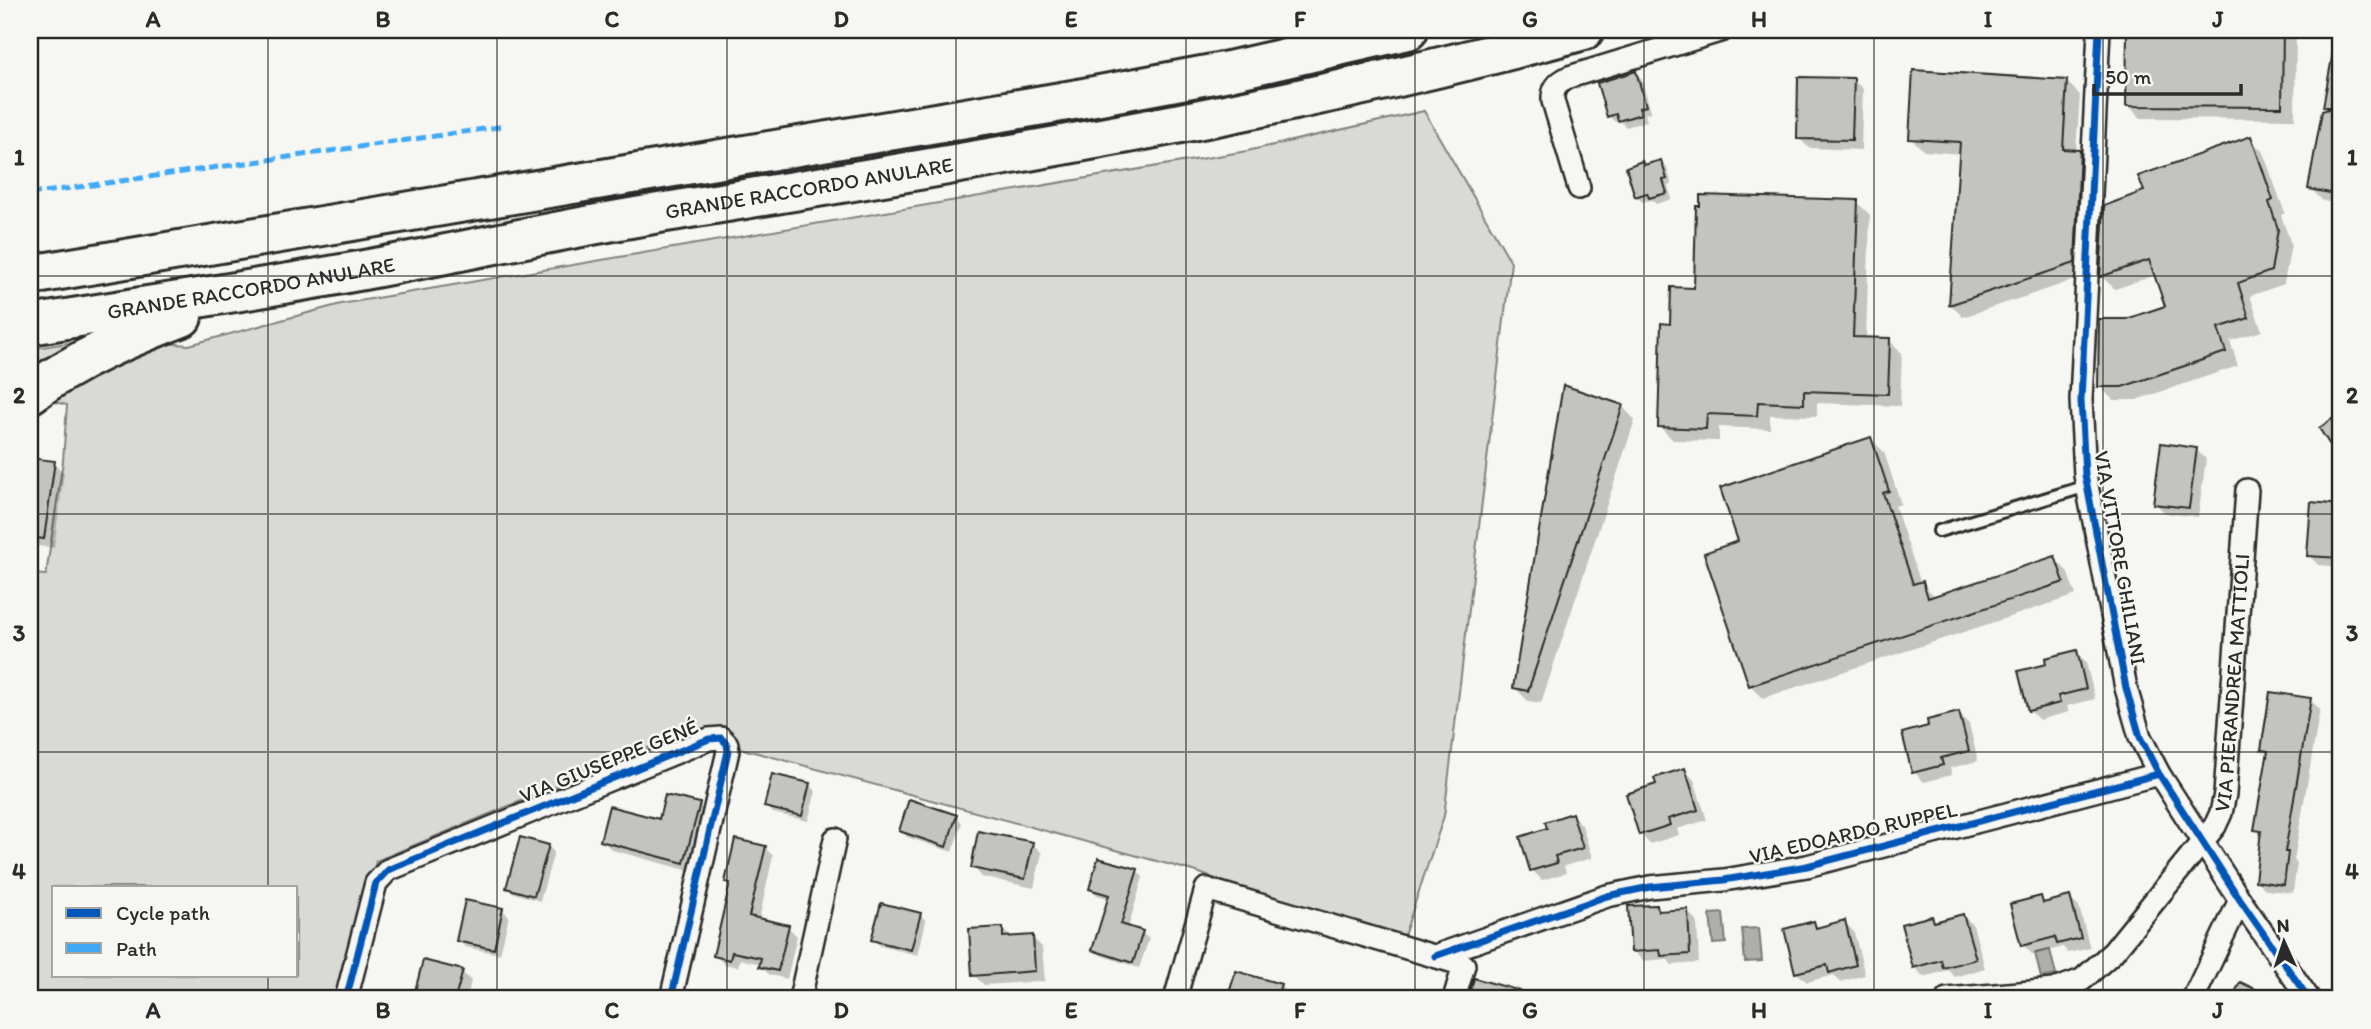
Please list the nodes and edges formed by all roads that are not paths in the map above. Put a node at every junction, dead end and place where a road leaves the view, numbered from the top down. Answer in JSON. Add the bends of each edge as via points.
{"nodes":[{"id":1,"x":1408,"y":30,"type":"edge"},
{"id":2,"x":1584,"y":30,"type":"edge"},
{"id":3,"x":1723,"y":30,"type":"edge"},
{"id":4,"x":2099,"y":30,"type":"edge"},
{"id":5,"x":1579,"y":188,"type":"dead end"},
{"id":6,"x":30,"y":275,"type":"edge"},
{"id":7,"x":339,"y":275,"type":"junction"},
{"id":8,"x":30,"y":325,"type":"edge"},
{"id":9,"x":38,"y":383,"type":"edge"},
{"id":10,"x":2087,"y":486,"type":"junction"},
{"id":11,"x":2247,"y":489,"type":"dead end"},
{"id":12,"x":1939,"y":531,"type":"dead end"},
{"id":13,"x":2158,"y":774,"type":"junction"},
{"id":14,"x":835,"y":839,"type":"dead end"},
{"id":15,"x":2202,"y":841,"type":"junction"},
{"id":16,"x":2240,"y":900,"type":"junction"},
{"id":17,"x":1435,"y":956,"type":"junction"},
{"id":18,"x":345,"y":999,"type":"edge"},
{"id":19,"x":671,"y":999,"type":"edge"},
{"id":20,"x":800,"y":999,"type":"edge"},
{"id":21,"x":1175,"y":999,"type":"edge"},
{"id":22,"x":1454,"y":999,"type":"edge"},
{"id":23,"x":1947,"y":999,"type":"edge"},
{"id":24,"x":2193,"y":999,"type":"edge"},
{"id":25,"x":2309,"y":999,"type":"edge"}],
"edges":[{"from":1,"to":6,"type":"highway","name":"GRANDE RACCORDO ANULARE","via":[[1229,71],[1073,100]]},
{"from":2,"to":7,"type":"highway","name":"GRANDE RACCORDO ANULARE","via":[[1240,113],[555,230]]},
{"from":3,"to":5,"type":"street","via":[[1558,83],[1553,101]]},
{"from":4,"to":10,"type":"street","name":"VIA VITTORE GHILIANI","via":[[2081,400]]},
{"from":7,"to":8,"type":"highway","name":"GRANDE RACCORDO ANULARE"},
{"from":7,"to":9,"type":"highway","via":[[188,315],[123,340]]},
{"from":10,"to":12,"type":"lane"},
{"from":10,"to":13,"type":"street","name":"VIA VITTORE GHILIANI","via":[[2126,688],[2140,737]]},
{"from":11,"to":15,"type":"street","name":"VIA PIERANDREA MATTIOLI","via":[[2225,793],[2218,820]]},
{"from":13,"to":15,"type":"street","name":"VIA VITTORE GHILIANI"},
{"from":13,"to":17,"type":"street","name":"VIA EDOARDO RUPPEL","via":[[1807,866],[1607,895]]},
{"from":14,"to":20,"type":"street"},
{"from":15,"to":16,"type":"street","name":"VIA VITTORE GHILIANI"},
{"from":15,"to":23,"type":"street","name":"VIA PIERANDREA MATTIOLI","via":[[2113,952],[2082,980],[2054,990]]},
{"from":16,"to":24,"type":"street"},
{"from":16,"to":25,"type":"street","name":"VIA VITTORE GHILIANI"},
{"from":17,"to":21,"type":"street","via":[[1206,889]]},
{"from":17,"to":22,"type":"street","via":[[1464,965]]},
{"from":18,"to":19,"type":"street","name":"VIA GIUSEPPE GENÉ","via":[[376,883],[388,870],[721,738],[728,751]]}]}
